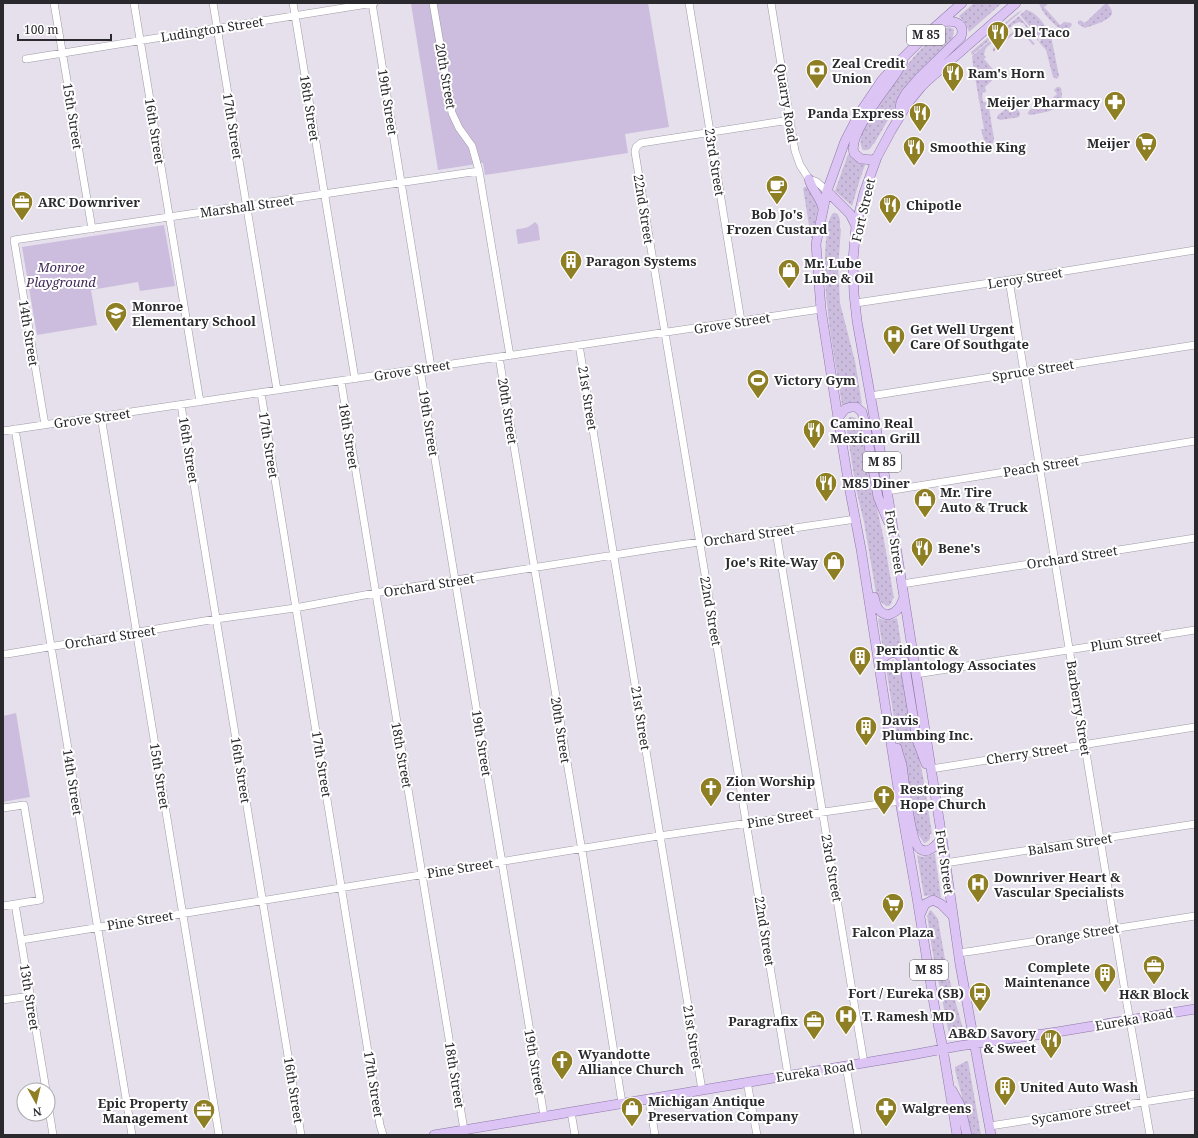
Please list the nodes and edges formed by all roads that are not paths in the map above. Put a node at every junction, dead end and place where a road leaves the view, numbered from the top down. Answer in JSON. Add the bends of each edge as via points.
{"nodes":[{"id":1,"x":54,"y":3,"type":"edge"},
{"id":2,"x":134,"y":3,"type":"edge"},
{"id":3,"x":213,"y":3,"type":"edge"},
{"id":4,"x":293,"y":3,"type":"edge"},
{"id":5,"x":373,"y":3,"type":"edge"},
{"id":6,"x":433,"y":3,"type":"edge"},
{"id":7,"x":690,"y":3,"type":"edge"},
{"id":8,"x":771,"y":3,"type":"edge"},
{"id":9,"x":962,"y":3,"type":"edge"},
{"id":10,"x":1016,"y":3,"type":"edge"},
{"id":11,"x":295,"y":16,"type":"junction"},
{"id":12,"x":940,"y":22,"type":"junction"},
{"id":13,"x":218,"y":28,"type":"junction"},
{"id":14,"x":140,"y":40,"type":"junction"},
{"id":15,"x":909,"y":51,"type":"junction"},
{"id":16,"x":63,"y":53,"type":"junction"},
{"id":17,"x":26,"y":59,"type":"dead end"},
{"id":18,"x":899,"y":118,"type":"junction"},
{"id":19,"x":790,"y":120,"type":"junction"},
{"id":20,"x":711,"y":132,"type":"junction"},
{"id":21,"x":877,"y":157,"type":"junction"},
{"id":22,"x":479,"y":171,"type":"junction"},
{"id":23,"x":809,"y":180,"type":"junction"},
{"id":24,"x":402,"y":182,"type":"junction"},
{"id":25,"x":827,"y":191,"type":"junction"},
{"id":26,"x":324,"y":194,"type":"junction"},
{"id":27,"x":246,"y":206,"type":"junction"},
{"id":28,"x":823,"y":212,"type":"junction"},
{"id":29,"x":170,"y":218,"type":"junction"},
{"id":30,"x":856,"y":226,"type":"junction"},
{"id":31,"x":92,"y":229,"type":"junction"},
{"id":32,"x":14,"y":240,"type":"joint"},
{"id":33,"x":1195,"y":251,"type":"edge"},
{"id":34,"x":1009,"y":280,"type":"junction"},
{"id":35,"x":856,"y":303,"type":"junction"},
{"id":36,"x":821,"y":309,"type":"junction"},
{"id":37,"x":741,"y":321,"type":"junction"},
{"id":38,"x":664,"y":333,"type":"junction"},
{"id":39,"x":579,"y":345,"type":"junction"},
{"id":40,"x":1195,"y":345,"type":"edge"},
{"id":41,"x":510,"y":356,"type":"junction"},
{"id":42,"x":499,"y":357,"type":"junction"},
{"id":43,"x":431,"y":367,"type":"junction"},
{"id":44,"x":420,"y":369,"type":"junction"},
{"id":45,"x":1024,"y":372,"type":"junction"},
{"id":46,"x":355,"y":379,"type":"junction"},
{"id":47,"x":340,"y":381,"type":"junction"},
{"id":48,"x":277,"y":390,"type":"junction"},
{"id":49,"x":261,"y":393,"type":"junction"},
{"id":50,"x":870,"y":396,"type":"junction"},
{"id":51,"x":200,"y":402,"type":"junction"},
{"id":52,"x":181,"y":405,"type":"junction"},
{"id":53,"x":101,"y":416,"type":"junction"},
{"id":54,"x":838,"y":418,"type":"junction"},
{"id":55,"x":45,"y":425,"type":"junction"},
{"id":56,"x":15,"y":429,"type":"junction"},
{"id":57,"x":3,"y":431,"type":"edge"},
{"id":58,"x":1195,"y":441,"type":"edge"},
{"id":59,"x":1039,"y":466,"type":"junction"},
{"id":60,"x":850,"y":491,"type":"junction"},
{"id":61,"x":887,"y":491,"type":"junction"},
{"id":62,"x":856,"y":519,"type":"junction"},
{"id":63,"x":776,"y":531,"type":"junction"},
{"id":64,"x":894,"y":536,"type":"junction"},
{"id":65,"x":1195,"y":538,"type":"edge"},
{"id":66,"x":700,"y":542,"type":"junction"},
{"id":67,"x":614,"y":555,"type":"junction"},
{"id":68,"x":1054,"y":560,"type":"junction"},
{"id":69,"x":534,"y":568,"type":"junction"},
{"id":70,"x":455,"y":581,"type":"junction"},
{"id":71,"x":902,"y":584,"type":"junction"},
{"id":72,"x":375,"y":594,"type":"junction"},
{"id":73,"x":904,"y":597,"type":"junction"},
{"id":74,"x":295,"y":608,"type":"junction"},
{"id":75,"x":216,"y":619,"type":"junction"},
{"id":76,"x":1195,"y":630,"type":"edge"},
{"id":77,"x":137,"y":633,"type":"junction"},
{"id":78,"x":51,"y":647,"type":"junction"},
{"id":79,"x":1070,"y":650,"type":"junction"},
{"id":80,"x":3,"y":654,"type":"edge"},
{"id":81,"x":879,"y":661,"type":"junction"},
{"id":82,"x":916,"y":674,"type":"junction"},
{"id":83,"x":1195,"y":727,"type":"edge"},
{"id":84,"x":890,"y":734,"type":"junction"},
{"id":85,"x":1085,"y":744,"type":"junction"},
{"id":86,"x":931,"y":769,"type":"junction"},
{"id":87,"x":933,"y":784,"type":"junction"},
{"id":88,"x":900,"y":801,"type":"junction"},
{"id":89,"x":3,"y":808,"type":"edge"},
{"id":90,"x":823,"y":812,"type":"junction"},
{"id":91,"x":747,"y":823,"type":"junction"},
{"id":92,"x":1195,"y":824,"type":"edge"},
{"id":93,"x":660,"y":836,"type":"junction"},
{"id":94,"x":942,"y":838,"type":"junction"},
{"id":95,"x":1101,"y":838,"type":"junction"},
{"id":96,"x":581,"y":848,"type":"junction"},
{"id":97,"x":502,"y":861,"type":"junction"},
{"id":98,"x":945,"y":863,"type":"junction"},
{"id":99,"x":422,"y":874,"type":"junction"},
{"id":100,"x":342,"y":888,"type":"junction"},
{"id":101,"x":262,"y":900,"type":"junction"},
{"id":102,"x":15,"y":904,"type":"junction"},
{"id":103,"x":3,"y":906,"type":"edge"},
{"id":104,"x":183,"y":913,"type":"junction"},
{"id":105,"x":920,"y":916,"type":"junction"},
{"id":106,"x":953,"y":916,"type":"junction"},
{"id":107,"x":1195,"y":916,"type":"edge"},
{"id":108,"x":97,"y":928,"type":"junction"},
{"id":109,"x":1116,"y":928,"type":"junction"},
{"id":110,"x":21,"y":940,"type":"junction"},
{"id":111,"x":958,"y":953,"type":"junction"},
{"id":112,"x":30,"y":996,"type":"junction"},
{"id":113,"x":3,"y":1000,"type":"edge"},
{"id":114,"x":1195,"y":1009,"type":"edge"},
{"id":115,"x":1130,"y":1019,"type":"junction"},
{"id":116,"x":975,"y":1044,"type":"junction"},
{"id":117,"x":943,"y":1049,"type":"junction"},
{"id":118,"x":864,"y":1063,"type":"junction"},
{"id":119,"x":846,"y":1066,"type":"junction"},
{"id":120,"x":788,"y":1075,"type":"junction"},
{"id":121,"x":45,"y":1082,"type":"edge"},
{"id":122,"x":747,"y":1082,"type":"junction"},
{"id":123,"x":949,"y":1086,"type":"junction"},
{"id":124,"x":702,"y":1090,"type":"junction"},
{"id":125,"x":1195,"y":1094,"type":"edge"},
{"id":126,"x":649,"y":1099,"type":"junction"},
{"id":127,"x":1144,"y":1102,"type":"junction"},
{"id":128,"x":622,"y":1103,"type":"junction"},
{"id":129,"x":571,"y":1112,"type":"junction"},
{"id":130,"x":544,"y":1116,"type":"junction"},
{"id":131,"x":51,"y":1122,"type":"edge"},
{"id":132,"x":464,"y":1130,"type":"junction"},
{"id":133,"x":991,"y":1131,"type":"edge"},
{"id":134,"x":53,"y":1135,"type":"edge"},
{"id":135,"x":132,"y":1135,"type":"edge"},
{"id":136,"x":219,"y":1135,"type":"edge"},
{"id":137,"x":301,"y":1135,"type":"edge"},
{"id":138,"x":383,"y":1135,"type":"edge"},
{"id":139,"x":434,"y":1135,"type":"edge"},
{"id":140,"x":575,"y":1135,"type":"edge"},
{"id":141,"x":655,"y":1135,"type":"edge"},
{"id":142,"x":757,"y":1135,"type":"edge"},
{"id":143,"x":858,"y":1135,"type":"edge"},
{"id":144,"x":957,"y":1135,"type":"edge"},
{"id":145,"x":967,"y":1135,"type":"edge"},
{"id":146,"x":1150,"y":1135,"type":"edge"}],
"edges":[{"from":1,"to":16,"type":"street","name":"15th Street"},
{"from":2,"to":14,"type":"street","name":"16th Street"},
{"from":3,"to":13,"type":"street","name":"17th Street"},
{"from":4,"to":11,"type":"street","name":"18th Street"},
{"from":5,"to":11,"type":"street","name":"Ludington Street"},
{"from":5,"to":24,"type":"street","name":"19th Street"},
{"from":6,"to":22,"type":"street","name":"20th Street","via":[[452,114],[472,146]]},
{"from":7,"to":20,"type":"street","name":"23rd Street"},
{"from":8,"to":19,"type":"street","name":"Quarry Road"},
{"from":9,"to":12,"type":"main road","number":"M 85"},
{"from":10,"to":18,"type":"main road","name":"Fort Street","number":"M 85","via":[[921,87]]},
{"from":11,"to":13,"type":"street","name":"Ludington Street"},
{"from":11,"to":26,"type":"street","name":"18th Street"},
{"from":12,"to":15,"type":"main road","number":"M 85"},
{"from":12,"to":18,"type":"main road","via":[[953,20],[960,24],[961,37],[906,93],[901,102]]},
{"from":13,"to":14,"type":"street","name":"Ludington Street"},
{"from":13,"to":27,"type":"street","name":"17th Street"},
{"from":14,"to":16,"type":"street","name":"Ludington Street"},
{"from":14,"to":29,"type":"street","name":"16th Street"},
{"from":15,"to":21,"type":"main road","via":[[868,114],[852,146],[854,153],[861,159],[873,160]]},
{"from":15,"to":25,"type":"main road","number":"M 85","via":[[882,80],[859,114],[845,141]]},
{"from":16,"to":17,"type":"street","name":"Ludington Street"},
{"from":16,"to":31,"type":"street","name":"15th Street"},
{"from":18,"to":21,"type":"main road","name":"Fort Street","number":"M 85"},
{"from":19,"to":20,"type":"street"},
{"from":19,"to":23,"type":"street","name":"Quarry Road","via":[[795,151]]},
{"from":20,"to":37,"type":"street","name":"23rd Street"},
{"from":20,"to":38,"type":"street","name":"22nd Street","via":[[641,143],[636,147]]},
{"from":21,"to":30,"type":"main road","name":"Fort Street","number":"M 85"},
{"from":22,"to":24,"type":"street","name":"Marshall Street"},
{"from":22,"to":41,"type":"street","name":"20th Street"},
{"from":23,"to":25,"type":"street","name":"Quarry Road","via":[[817,182]]},
{"from":23,"to":28,"type":"main road","via":[[810,186],[820,199]]},
{"from":24,"to":26,"type":"street","name":"Marshall Street"},
{"from":24,"to":43,"type":"street","name":"19th Street"},
{"from":25,"to":28,"type":"main road","number":"M 85"},
{"from":25,"to":30,"type":"main road","via":[[850,214]]},
{"from":26,"to":27,"type":"street","name":"Marshall Street"},
{"from":26,"to":46,"type":"street","name":"18th Street"},
{"from":27,"to":29,"type":"street","name":"Marshall Street"},
{"from":27,"to":48,"type":"street","name":"17th Street"},
{"from":28,"to":36,"type":"main road","number":"M 85","via":[[816,244]]},
{"from":29,"to":31,"type":"street","name":"Marshall Street"},
{"from":29,"to":51,"type":"street","name":"16th Street"},
{"from":30,"to":35,"type":"main road","name":"Fort Street","number":"M 85","via":[[853,260]]},
{"from":31,"to":32,"type":"street","name":"Marshall Street"},
{"from":32,"to":55,"type":"street","name":"14th Street"},
{"from":33,"to":34,"type":"street","name":"Leroy Street"},
{"from":34,"to":35,"type":"street","name":"Leroy Street"},
{"from":34,"to":45,"type":"street","name":"Barberry Street"},
{"from":35,"to":50,"type":"main road","name":"Fort Street","number":"M 85"},
{"from":36,"to":37,"type":"street","name":"Grove Street"},
{"from":36,"to":54,"type":"main road","number":"M 85"},
{"from":37,"to":38,"type":"street","name":"Grove Street"},
{"from":38,"to":39,"type":"street","name":"Grove Street"},
{"from":38,"to":66,"type":"street","name":"22nd Street"},
{"from":39,"to":41,"type":"street","name":"Grove Street"},
{"from":39,"to":67,"type":"street","name":"21st Street"},
{"from":40,"to":45,"type":"street","name":"Spruce Street"},
{"from":41,"to":42,"type":"street","name":"Grove Street"},
{"from":42,"to":43,"type":"street","name":"Grove Street"},
{"from":42,"to":69,"type":"street","name":"20th Street"},
{"from":43,"to":44,"type":"street","name":"Grove Street"},
{"from":44,"to":46,"type":"street","name":"Grove Street"},
{"from":44,"to":70,"type":"street","name":"19th Street"},
{"from":45,"to":50,"type":"street","name":"Spruce Street"},
{"from":45,"to":59,"type":"street","name":"Barberry Street"},
{"from":46,"to":47,"type":"street","name":"Grove Street"},
{"from":47,"to":48,"type":"street","name":"Grove Street"},
{"from":47,"to":72,"type":"street","name":"18th Street"},
{"from":48,"to":49,"type":"street","name":"Grove Street"},
{"from":49,"to":51,"type":"street","name":"Grove Street"},
{"from":49,"to":74,"type":"street","name":"17th Street"},
{"from":50,"to":61,"type":"main road","name":"Fort Street","number":"M 85"},
{"from":51,"to":52,"type":"street","name":"Grove Street"},
{"from":52,"to":53,"type":"street","name":"Grove Street"},
{"from":52,"to":75,"type":"street","name":"16th Street"},
{"from":53,"to":55,"type":"street","name":"Grove Street"},
{"from":53,"to":77,"type":"street","name":"15th Street"},
{"from":54,"to":60,"type":"main road","number":"M 85"},
{"from":54,"to":64,"type":"main road","via":[[851,407],[856,407],[862,412],[878,497]]},
{"from":55,"to":56,"type":"street","name":"Grove Street"},
{"from":56,"to":57,"type":"street","name":"Grove Street"},
{"from":56,"to":78,"type":"street","name":"14th Street"},
{"from":58,"to":59,"type":"street","name":"Peach Street"},
{"from":59,"to":61,"type":"street","name":"Peach Street"},
{"from":59,"to":68,"type":"street","name":"Barberry Street"},
{"from":60,"to":62,"type":"main road","number":"M 85"},
{"from":60,"to":73,"type":"main road","via":[[860,514],[877,608],[884,614],[892,614],[901,606]]},
{"from":61,"to":64,"type":"main road","name":"Fort Street","number":"M 85"},
{"from":62,"to":63,"type":"street","name":"Orchard Street"},
{"from":62,"to":81,"type":"main road","number":"M 85"},
{"from":63,"to":66,"type":"street","name":"Orchard Street"},
{"from":63,"to":90,"type":"street","name":"23rd Street"},
{"from":64,"to":71,"type":"main road","name":"Fort Street","number":"M 85"},
{"from":65,"to":68,"type":"street","name":"Orchard Street"},
{"from":66,"to":67,"type":"street","name":"Orchard Street"},
{"from":66,"to":91,"type":"street","name":"22nd Street"},
{"from":67,"to":69,"type":"street","name":"Orchard Street"},
{"from":67,"to":93,"type":"street","name":"21st Street"},
{"from":68,"to":71,"type":"street","name":"Orchard Street"},
{"from":68,"to":79,"type":"street","name":"Barberry Street"},
{"from":69,"to":70,"type":"street","name":"Orchard Street"},
{"from":69,"to":96,"type":"street","name":"20th Street"},
{"from":70,"to":72,"type":"street","name":"Orchard Street"},
{"from":70,"to":97,"type":"street","name":"19th Street"},
{"from":71,"to":73,"type":"main road","name":"Fort Street","number":"M 85"},
{"from":72,"to":74,"type":"street","name":"Orchard Street"},
{"from":72,"to":99,"type":"street","name":"18th Street"},
{"from":73,"to":82,"type":"main road","name":"Fort Street","number":"M 85"},
{"from":74,"to":75,"type":"street","name":"Orchard Street"},
{"from":74,"to":100,"type":"street","name":"17th Street"},
{"from":75,"to":77,"type":"street","name":"Orchard Street"},
{"from":75,"to":101,"type":"street","name":"16th Street"},
{"from":76,"to":79,"type":"street","name":"Plum Street"},
{"from":77,"to":78,"type":"street","name":"Orchard Street"},
{"from":77,"to":104,"type":"street","name":"15th Street"},
{"from":78,"to":80,"type":"street","name":"Orchard Street"},
{"from":78,"to":108,"type":"street","name":"14th Street"},
{"from":79,"to":82,"type":"street","name":"Plum Street"},
{"from":79,"to":85,"type":"street","name":"Barberry Street"},
{"from":81,"to":84,"type":"main road","number":"M 85"},
{"from":81,"to":87,"type":"main road","via":[[886,654],[893,652],[904,661],[917,740]]},
{"from":82,"to":86,"type":"main road","name":"Fort Street","number":"M 85"},
{"from":83,"to":85,"type":"street","name":"Cherry Street"},
{"from":84,"to":88,"type":"main road","number":"M 85"},
{"from":84,"to":94,"type":"main road","via":[[901,763],[915,842],[925,851]]},
{"from":85,"to":86,"type":"street","name":"Cherry Street"},
{"from":85,"to":95,"type":"street","name":"Barberry Street"},
{"from":86,"to":87,"type":"main road","name":"Fort Street","number":"M 85"},
{"from":87,"to":94,"type":"main road","name":"Fort Street","number":"M 85"},
{"from":88,"to":90,"type":"street","name":"Pine Street"},
{"from":88,"to":105,"type":"main road","number":"M 85"},
{"from":89,"to":102,"type":"street","via":[[24,805],[40,900]]},
{"from":90,"to":91,"type":"street","name":"Pine Street"},
{"from":90,"to":118,"type":"street","name":"23rd Street"},
{"from":91,"to":93,"type":"street","name":"Pine Street"},
{"from":91,"to":120,"type":"street","name":"22nd Street"},
{"from":92,"to":95,"type":"street","name":"Balsam Street"},
{"from":93,"to":96,"type":"street","name":"Pine Street"},
{"from":93,"to":124,"type":"street","name":"21st Street"},
{"from":94,"to":98,"type":"main road","name":"Fort Street","number":"M 85"},
{"from":95,"to":98,"type":"street","name":"Balsam Street"},
{"from":95,"to":109,"type":"street","name":"Barberry Street"},
{"from":96,"to":97,"type":"street","name":"Pine Street"},
{"from":96,"to":128,"type":"street","name":"20th Street"},
{"from":97,"to":99,"type":"street","name":"Pine Street"},
{"from":97,"to":130,"type":"street","name":"19th Street"},
{"from":98,"to":106,"type":"main road","name":"Fort Street","number":"M 85"},
{"from":99,"to":100,"type":"street","name":"Pine Street"},
{"from":99,"to":132,"type":"street","name":"18th Street"},
{"from":100,"to":101,"type":"street","name":"Pine Street"},
{"from":100,"to":138,"type":"street","name":"17th Street"},
{"from":101,"to":104,"type":"street","name":"Pine Street"},
{"from":101,"to":137,"type":"street","name":"16th Street"},
{"from":102,"to":103,"type":"street"},
{"from":102,"to":110,"type":"street","name":"13th Street"},
{"from":104,"to":108,"type":"street","name":"Pine Street"},
{"from":104,"to":136,"type":"street","name":"15th Street"},
{"from":105,"to":106,"type":"main road","via":[[925,904],[933,900]]},
{"from":105,"to":117,"type":"main road","number":"M 85"},
{"from":106,"to":111,"type":"main road","name":"Fort Street","number":"M 85"},
{"from":107,"to":109,"type":"street","name":"Orange Street"},
{"from":108,"to":110,"type":"street","name":"Pine Street"},
{"from":108,"to":135,"type":"street","name":"14th Street"},
{"from":109,"to":111,"type":"street","name":"Orange Street"},
{"from":109,"to":115,"type":"street","name":"Barberry Street"},
{"from":110,"to":112,"type":"street","name":"13th Street"},
{"from":111,"to":116,"type":"main road","name":"Fort Street","number":"M 85"},
{"from":112,"to":113,"type":"street"},
{"from":112,"to":121,"type":"street","name":"13th Street"},
{"from":114,"to":115,"type":"main road","name":"Eureka Road"},
{"from":115,"to":116,"type":"main road","name":"Eureka Road"},
{"from":115,"to":127,"type":"street","name":"Barberry Street"},
{"from":116,"to":117,"type":"main road","name":"Eureka Road"},
{"from":116,"to":133,"type":"main road","name":"Fort Street","number":"M 85"},
{"from":117,"to":118,"type":"main road","name":"Eureka Road"},
{"from":117,"to":123,"type":"main road","number":"M 85"},
{"from":118,"to":119,"type":"main road","name":"Eureka Road"},
{"from":119,"to":120,"type":"main road","name":"Eureka Road"},
{"from":119,"to":143,"type":"street"},
{"from":120,"to":122,"type":"main road","name":"Eureka Road"},
{"from":122,"to":124,"type":"main road","name":"Eureka Road"},
{"from":122,"to":142,"type":"street"},
{"from":123,"to":144,"type":"main road","number":"M 85"},
{"from":123,"to":145,"type":"main road","via":[[960,1104]]},
{"from":124,"to":126,"type":"main road","name":"Eureka Road"},
{"from":125,"to":127,"type":"street","name":"Sycamore Street"},
{"from":126,"to":128,"type":"main road","name":"Eureka Road"},
{"from":126,"to":141,"type":"street"},
{"from":127,"to":133,"type":"street","name":"Sycamore Street","via":[[1032,1120]]},
{"from":127,"to":146,"type":"street","name":"Barberry Street"},
{"from":128,"to":129,"type":"main road","name":"Eureka Road"},
{"from":129,"to":130,"type":"main road","name":"Eureka Road"},
{"from":129,"to":140,"type":"street"},
{"from":130,"to":132,"type":"main road","name":"Eureka Road"},
{"from":131,"to":134,"type":"street"},
{"from":132,"to":139,"type":"main road","name":"Eureka Road"}]}
